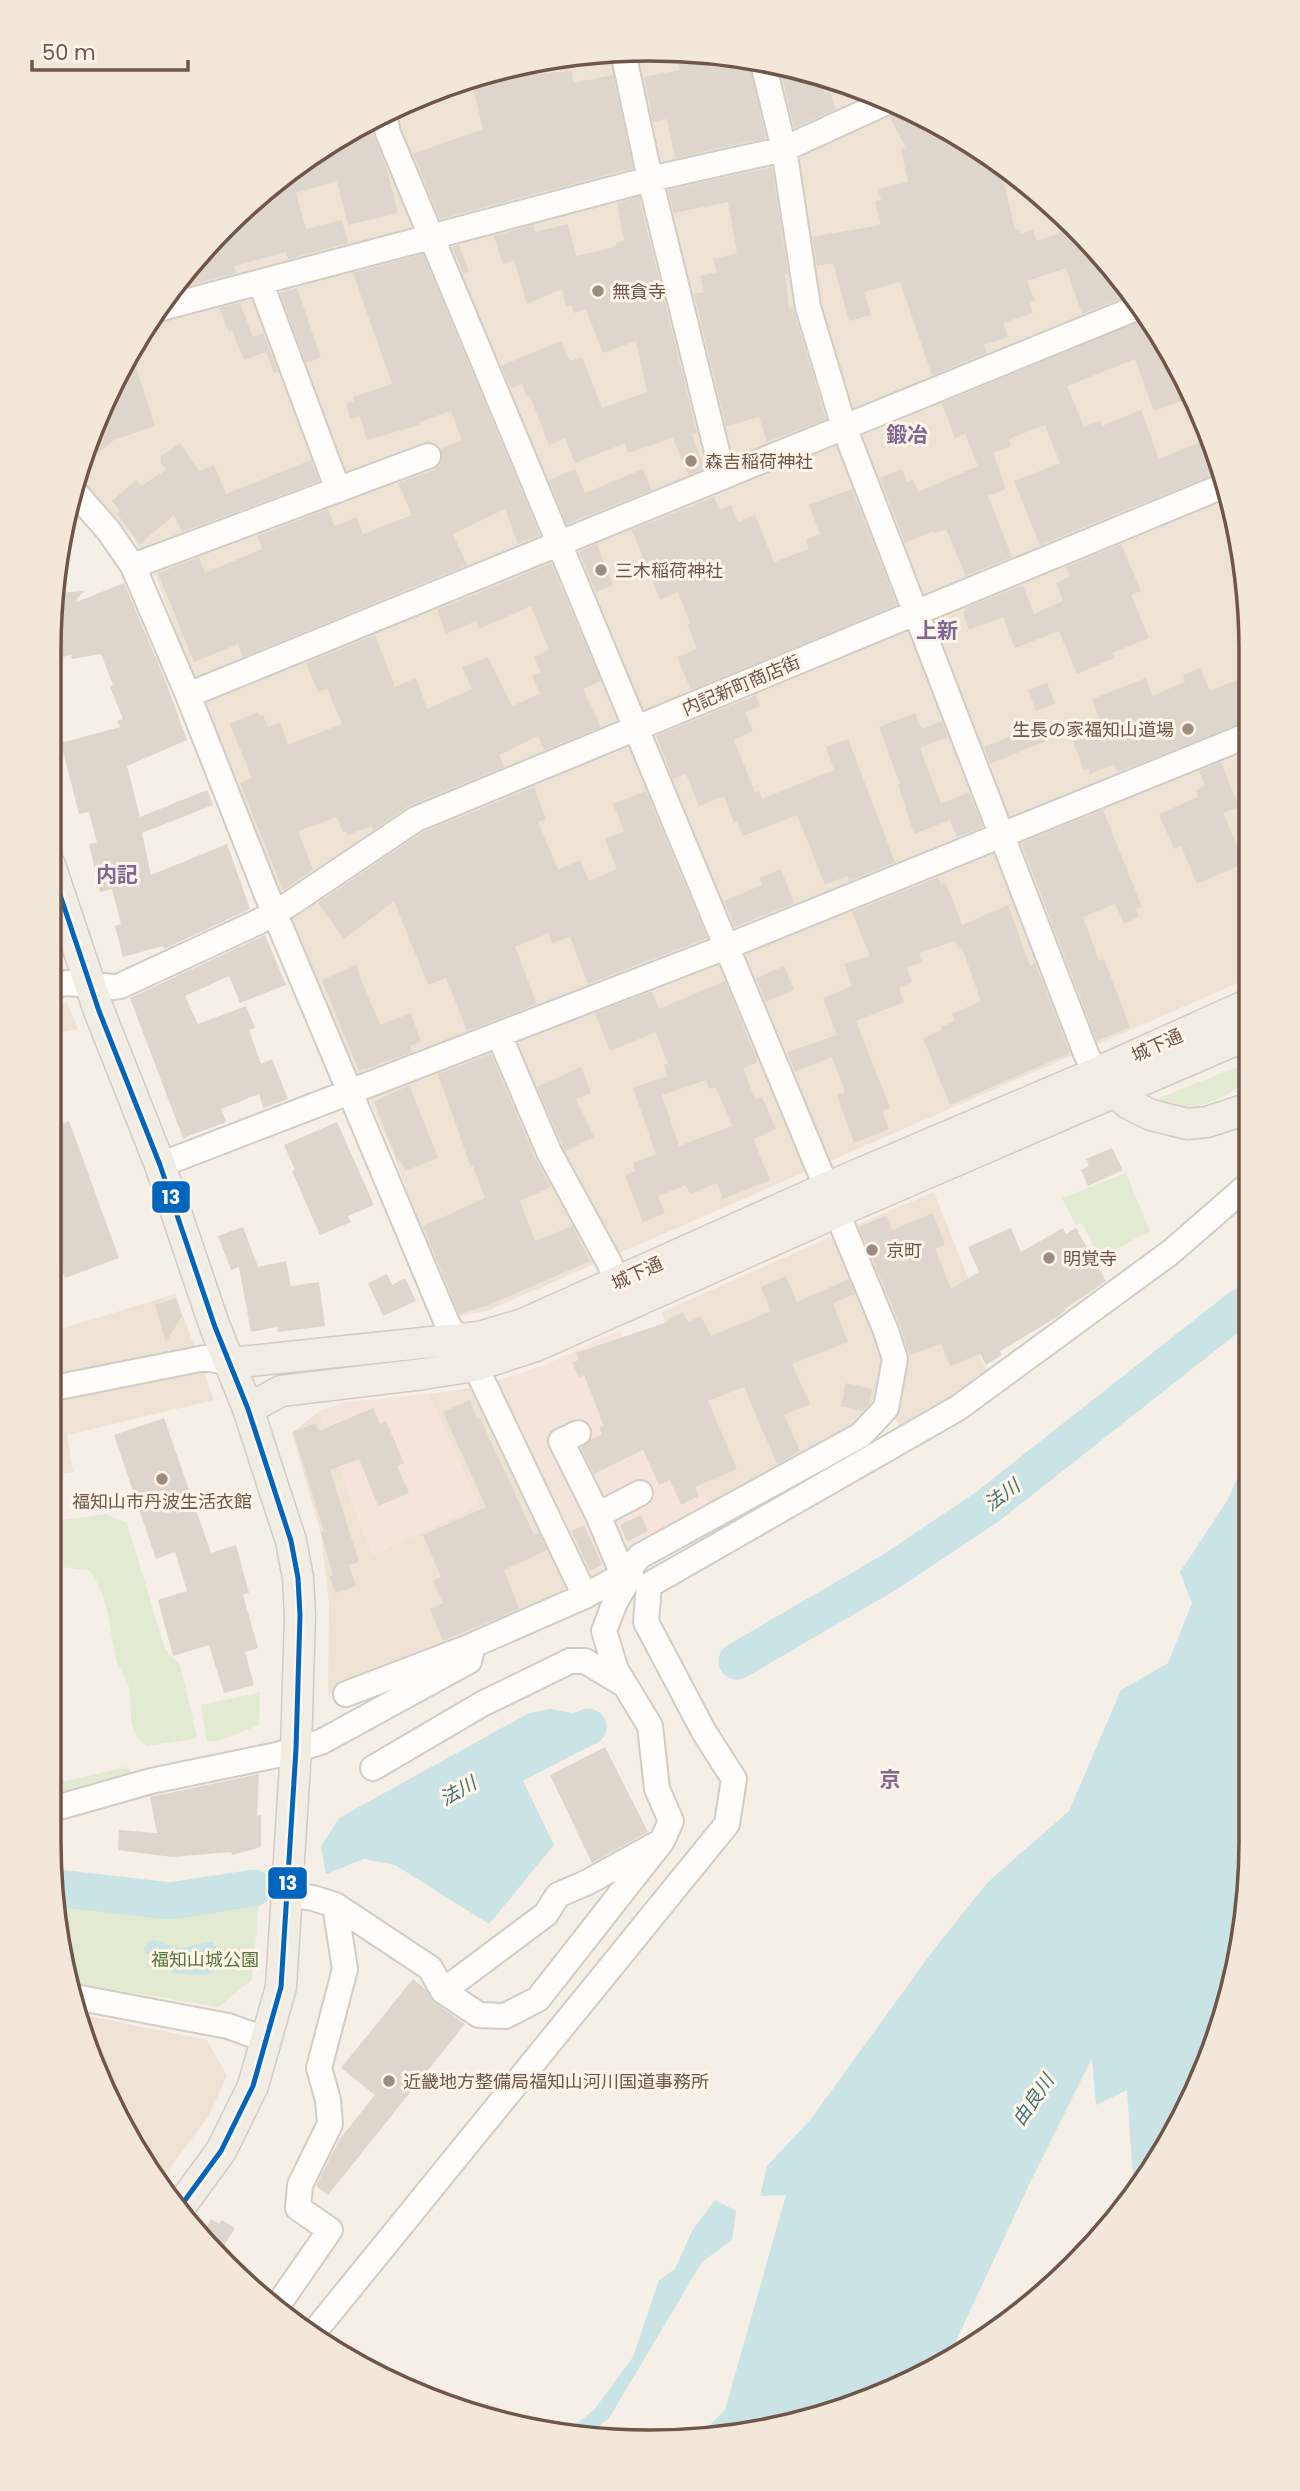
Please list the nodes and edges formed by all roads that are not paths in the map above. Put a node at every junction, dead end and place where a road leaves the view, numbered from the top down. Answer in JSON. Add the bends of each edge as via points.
{"nodes":[{"id":1,"x":625,"y":62,"type":"edge"},
{"id":2,"x":766,"y":73,"type":"edge"},
{"id":3,"x":873,"y":105,"type":"edge"},
{"id":4,"x":386,"y":124,"type":"edge"},
{"id":5,"x":784,"y":149,"type":"junction"},
{"id":6,"x":650,"y":179,"type":"junction"},
{"id":7,"x":432,"y":238,"type":"junction"},
{"id":8,"x":261,"y":284,"type":"junction"},
{"id":9,"x":173,"y":305,"type":"edge"},
{"id":10,"x":1131,"y":310,"type":"edge"},
{"id":11,"x":844,"y":427,"type":"junction"},
{"id":12,"x":428,"y":456,"type":"dead end"},
{"id":13,"x":723,"y":476,"type":"junction"},
{"id":14,"x":1216,"y":489,"type":"edge"},
{"id":15,"x":338,"y":490,"type":"junction"},
{"id":16,"x":81,"y":499,"type":"edge"},
{"id":17,"x":561,"y":545,"type":"junction"},
{"id":18,"x":133,"y":566,"type":"junction"},
{"id":19,"x":917,"y":612,"type":"junction"},
{"id":20,"x":188,"y":695,"type":"junction"},
{"id":21,"x":638,"y":729,"type":"junction"},
{"id":22,"x":1239,"y":739,"type":"edge"},
{"id":23,"x":1002,"y":836,"type":"junction"},
{"id":24,"x":61,"y":899,"type":"edge"},
{"id":25,"x":274,"y":912,"type":"junction"},
{"id":26,"x":726,"y":947,"type":"junction"},
{"id":27,"x":61,"y":984,"type":"edge"},
{"id":28,"x":89,"y":986,"type":"junction"},
{"id":29,"x":1239,"y":1009,"type":"edge"},
{"id":30,"x":499,"y":1035,"type":"junction"},
{"id":31,"x":1239,"y":1038,"type":"edge"},
{"id":32,"x":1106,"y":1082,"type":"junction"},
{"id":33,"x":350,"y":1093,"type":"junction"},
{"id":34,"x":1239,"y":1112,"type":"edge"},
{"id":35,"x":160,"y":1165,"type":"junction"},
{"id":36,"x":1239,"y":1193,"type":"edge"},
{"id":37,"x":832,"y":1200,"type":"junction"},
{"id":38,"x":617,"y":1282,"type":"junction"},
{"id":39,"x":457,"y":1339,"type":"junction"},
{"id":40,"x":231,"y":1363,"type":"junction"},
{"id":41,"x":474,"y":1366,"type":"junction"},
{"id":42,"x":61,"y":1387,"type":"edge"},
{"id":43,"x":248,"y":1409,"type":"junction"},
{"id":44,"x":578,"y":1433,"type":"dead end"},
{"id":45,"x":640,"y":1493,"type":"dead end"},
{"id":46,"x":598,"y":1515,"type":"junction"},
{"id":47,"x":635,"y":1578,"type":"junction"},
{"id":48,"x":585,"y":1596,"type":"junction"},
{"id":49,"x":473,"y":1645,"type":"junction"},
{"id":50,"x":625,"y":1685,"type":"junction"},
{"id":51,"x":346,"y":1694,"type":"dead end"},
{"id":52,"x":296,"y":1749,"type":"junction"},
{"id":53,"x":373,"y":1768,"type":"dead end"},
{"id":54,"x":61,"y":1807,"type":"edge"},
{"id":55,"x":663,"y":1841,"type":"junction"},
{"id":56,"x":287,"y":1894,"type":"junction"},
{"id":57,"x":335,"y":1905,"type":"junction"},
{"id":58,"x":443,"y":1991,"type":"junction"},
{"id":59,"x":83,"y":1998,"type":"edge"},
{"id":60,"x":267,"y":2040,"type":"junction"},
{"id":61,"x":184,"y":2201,"type":"edge"},
{"id":62,"x":282,"y":2300,"type":"edge"},
{"id":63,"x":318,"y":2327,"type":"edge"}],
"edges":[{"from":1,"to":6,"type":"street"},
{"from":2,"to":5,"type":"street"},
{"from":3,"to":5,"type":"street"},
{"from":4,"to":7,"type":"street"},
{"from":5,"to":6,"type":"street"},
{"from":5,"to":11,"type":"street","via":[[808,307]]},
{"from":6,"to":7,"type":"street"},
{"from":6,"to":13,"type":"street"},
{"from":7,"to":8,"type":"street"},
{"from":7,"to":17,"type":"street"},
{"from":8,"to":9,"type":"street"},
{"from":8,"to":15,"type":"street"},
{"from":10,"to":11,"type":"street"},
{"from":11,"to":13,"type":"street"},
{"from":11,"to":19,"type":"street"},
{"from":12,"to":15,"type":"street"},
{"from":13,"to":17,"type":"street"},
{"from":14,"to":19,"type":"street","name":"内記新町商店街"},
{"from":15,"to":18,"type":"street"},
{"from":16,"to":18,"type":"street"},
{"from":17,"to":20,"type":"street"},
{"from":17,"to":21,"type":"street"},
{"from":18,"to":20,"type":"street"},
{"from":19,"to":21,"type":"street","name":"内記新町商店街"},
{"from":19,"to":23,"type":"street"},
{"from":20,"to":25,"type":"street"},
{"from":21,"to":25,"type":"street","name":"内記新町商店街","via":[[415,819]]},
{"from":21,"to":26,"type":"street"},
{"from":22,"to":23,"type":"street"},
{"from":23,"to":26,"type":"street"},
{"from":23,"to":32,"type":"street","via":[[1087,1056]]},
{"from":24,"to":28,"type":"main road"},
{"from":25,"to":28,"type":"street","name":"内記新町商店街","via":[[120,986]]},
{"from":25,"to":33,"type":"street"},
{"from":26,"to":30,"type":"street"},
{"from":26,"to":37,"type":"street"},
{"from":27,"to":28,"type":"street","name":"内記新町商店街"},
{"from":28,"to":35,"type":"main road"},
{"from":29,"to":32,"type":"main road","name":"城下通"},
{"from":30,"to":33,"type":"street"},
{"from":30,"to":38,"type":"street","via":[[549,1152]]},
{"from":31,"to":32,"type":"main road","name":"城下通"},
{"from":32,"to":34,"type":"main road","via":[[1129,1104],[1187,1124]]},
{"from":32,"to":37,"type":"main road","name":"城下通"},
{"from":33,"to":35,"type":"street"},
{"from":33,"to":39,"type":"street"},
{"from":35,"to":40,"type":"main road"},
{"from":36,"to":47,"type":"street","via":[[1171,1252],[958,1408]]},
{"from":37,"to":38,"type":"main road","name":"城下通"},
{"from":37,"to":41,"type":"main road","name":"城下通","via":[[536,1346]]},
{"from":37,"to":47,"type":"street","via":[[895,1359],[886,1408],[861,1436],[640,1556]]},
{"from":38,"to":39,"type":"main road","name":"城下通","via":[[523,1324]]},
{"from":39,"to":40,"type":"main road","name":"城下通"},
{"from":39,"to":41,"type":"street"},
{"from":40,"to":41,"type":"main road","name":"城下通","via":[[274,1373],[416,1360]]},
{"from":40,"to":42,"type":"street","via":[[205,1358]]},
{"from":40,"to":43,"type":"main road"},
{"from":41,"to":43,"type":"main road","name":"城下通","via":[[281,1391]]},
{"from":41,"to":48,"type":"street"},
{"from":43,"to":52,"type":"main road","via":[[291,1541],[298,1578]]},
{"from":44,"to":46,"type":"street","via":[[561,1441]]},
{"from":45,"to":46,"type":"street"},
{"from":46,"to":47,"type":"street"},
{"from":47,"to":48,"type":"street"},
{"from":47,"to":50,"type":"street","via":[[615,1602],[604,1631]]},
{"from":47,"to":63,"type":"street","via":[[646,1622],[734,1779],[727,1824]]},
{"from":48,"to":49,"type":"street"},
{"from":49,"to":51,"type":"street"},
{"from":49,"to":52,"type":"street","via":[[468,1661],[321,1742]]},
{"from":50,"to":53,"type":"street","via":[[585,1661],[570,1661],[482,1704]]},
{"from":50,"to":55,"type":"street","via":[[650,1726],[657,1789],[671,1821]]},
{"from":52,"to":54,"type":"street"},
{"from":52,"to":56,"type":"main road"},
{"from":55,"to":58,"type":"street","via":[[558,1895],[546,1914]]},
{"from":55,"to":58,"type":"street","via":[[538,1999],[505,2016],[479,2015]]},
{"from":56,"to":57,"type":"street"},
{"from":56,"to":60,"type":"main road","via":[[281,1987]]},
{"from":57,"to":58,"type":"street","via":[[430,1968]]},
{"from":57,"to":62,"type":"street","via":[[345,1969],[319,2068],[330,2124],[300,2185],[298,2208],[330,2230]]},
{"from":59,"to":60,"type":"street","via":[[228,2026]]},
{"from":60,"to":61,"type":"main road","via":[[253,2086],[221,2151]]}]}
